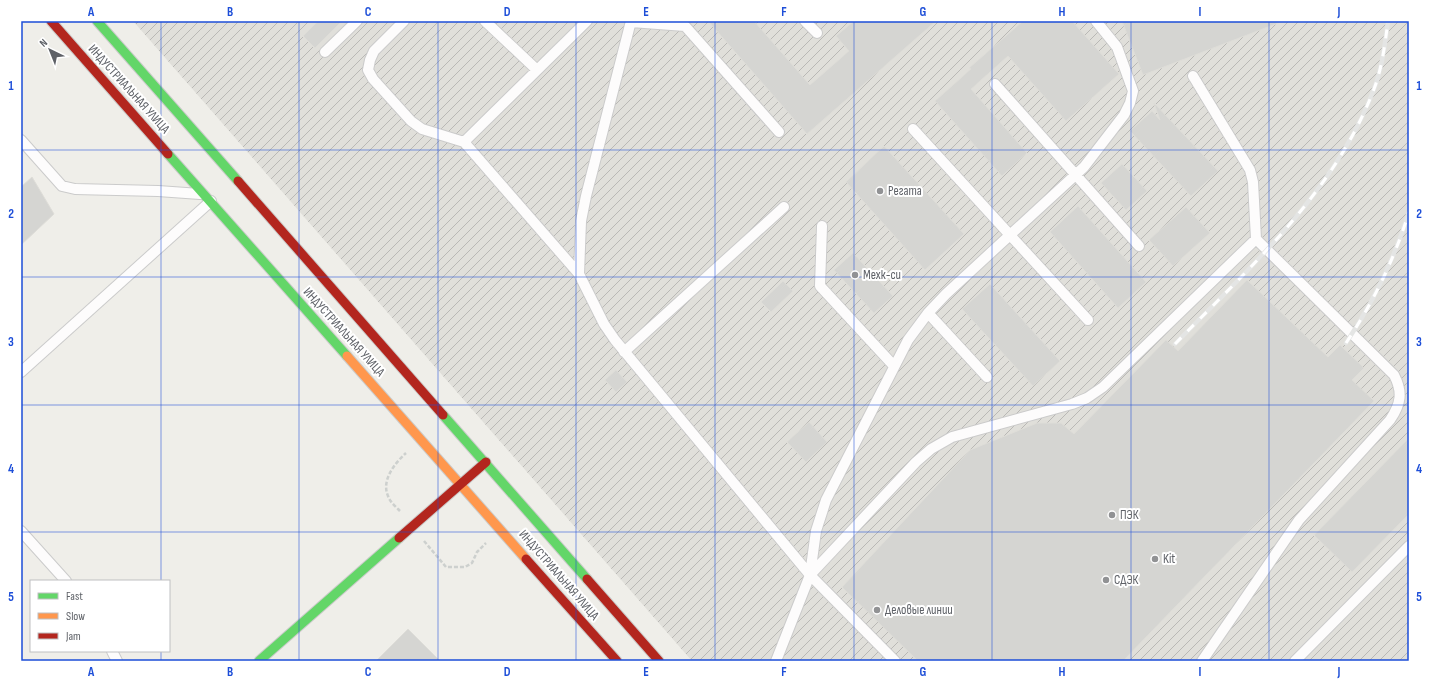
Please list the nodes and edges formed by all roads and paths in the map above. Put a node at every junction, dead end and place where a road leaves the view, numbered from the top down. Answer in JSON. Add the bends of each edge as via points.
{"nodes":[{"id":1,"x":51,"y":21,"type":"edge"},
{"id":2,"x":97,"y":21,"type":"edge"},
{"id":3,"x":357,"y":21,"type":"edge"},
{"id":4,"x":404,"y":21,"type":"edge"},
{"id":5,"x":486,"y":21,"type":"edge"},
{"id":6,"x":587,"y":21,"type":"edge"},
{"id":7,"x":806,"y":21,"type":"edge"},
{"id":8,"x":1096,"y":21,"type":"edge"},
{"id":9,"x":631,"y":22,"type":"edge"},
{"id":10,"x":682,"y":24,"type":"edge"},
{"id":11,"x":817,"y":33,"type":"dead end"},
{"id":12,"x":325,"y":52,"type":"dead end"},
{"id":13,"x":537,"y":70,"type":"junction"},
{"id":14,"x":1193,"y":76,"type":"dead end"},
{"id":15,"x":995,"y":84,"type":"dead end"},
{"id":16,"x":913,"y":129,"type":"dead end"},
{"id":17,"x":778,"y":132,"type":"dead end"},
{"id":18,"x":21,"y":140,"type":"edge"},
{"id":19,"x":464,"y":142,"type":"junction"},
{"id":20,"x":1076,"y":175,"type":"junction"},
{"id":21,"x":208,"y":198,"type":"junction"},
{"id":22,"x":784,"y":207,"type":"dead end"},
{"id":23,"x":822,"y":226,"type":"dead end"},
{"id":24,"x":1010,"y":235,"type":"junction"},
{"id":25,"x":1256,"y":239,"type":"junction"},
{"id":26,"x":1139,"y":246,"type":"dead end"},
{"id":27,"x":579,"y":274,"type":"junction"},
{"id":28,"x":928,"y":313,"type":"junction"},
{"id":29,"x":1088,"y":320,"type":"dead end"},
{"id":30,"x":624,"y":352,"type":"junction"},
{"id":31,"x":894,"y":366,"type":"junction"},
{"id":32,"x":21,"y":372,"type":"edge"},
{"id":33,"x":987,"y":377,"type":"dead end"},
{"id":34,"x":486,"y":462,"type":"junction"},
{"id":35,"x":462,"y":484,"type":"junction"},
{"id":36,"x":21,"y":531,"type":"edge"},
{"id":37,"x":1409,"y":546,"type":"edge"},
{"id":38,"x":810,"y":575,"type":"junction"},
{"id":39,"x":65,"y":580,"type":"edge"},
{"id":40,"x":112,"y":652,"type":"edge"},
{"id":41,"x":117,"y":661,"type":"edge"},
{"id":42,"x":259,"y":661,"type":"edge"},
{"id":43,"x":617,"y":661,"type":"edge"},
{"id":44,"x":659,"y":661,"type":"edge"},
{"id":45,"x":776,"y":661,"type":"edge"},
{"id":46,"x":895,"y":661,"type":"edge"},
{"id":47,"x":1202,"y":661,"type":"edge"},
{"id":48,"x":1295,"y":661,"type":"edge"}],
"edges":[{"from":1,"to":21,"type":"main road","name":"ИНДУСТРИАЛЬНАЯ УЛИЦА"},
{"from":2,"to":34,"type":"main road","name":"ИНДУСТРИАЛЬНАЯ УЛИЦА"},
{"from":3,"to":12,"type":"lane"},
{"from":4,"to":19,"type":"lane","via":[[374,51],[368,70],[411,121],[422,129]]},
{"from":5,"to":13,"type":"lane"},
{"from":6,"to":13,"type":"lane"},
{"from":7,"to":11,"type":"lane"},
{"from":8,"to":20,"type":"lane","via":[[1117,47],[1133,91],[1124,115]]},
{"from":9,"to":10,"type":"lane"},
{"from":9,"to":27,"type":"lane","via":[[586,196],[581,221]]},
{"from":10,"to":17,"type":"lane"},
{"from":13,"to":19,"type":"lane"},
{"from":14,"to":25,"type":"lane","via":[[1250,170]]},
{"from":15,"to":20,"type":"lane"},
{"from":16,"to":24,"type":"lane"},
{"from":18,"to":21,"type":"lane","via":[[62,186],[75,189],[171,191]]},
{"from":19,"to":27,"type":"lane"},
{"from":20,"to":24,"type":"lane"},
{"from":20,"to":26,"type":"lane"},
{"from":21,"to":32,"type":"lane"},
{"from":21,"to":35,"type":"main road","name":"ИНДУСТРИАЛЬНАЯ УЛИЦА"},
{"from":22,"to":30,"type":"lane"},
{"from":23,"to":31,"type":"lane","via":[[820,286]]},
{"from":24,"to":28,"type":"lane"},
{"from":24,"to":29,"type":"lane"},
{"from":25,"to":38,"type":"lane","via":[[1103,386],[1087,398],[952,437],[932,449],[916,462]]},
{"from":25,"to":47,"type":"lane","via":[[1394,375],[1400,385],[1401,398],[1390,420],[1299,520]]},
{"from":27,"to":30,"type":"lane","via":[[604,324]]},
{"from":28,"to":31,"type":"lane","via":[[908,340]]},
{"from":28,"to":33,"type":"lane"},
{"from":30,"to":38,"type":"lane"},
{"from":31,"to":38,"type":"lane","via":[[826,500],[816,531]]},
{"from":34,"to":35,"type":"main road"},
{"from":34,"to":44,"type":"main road","name":"ИНДУСТРИАЛЬНАЯ УЛИЦА"},
{"from":35,"to":42,"type":"main road"},
{"from":35,"to":43,"type":"main road","name":"ИНДУСТРИАЛЬНАЯ УЛИЦА"},
{"from":36,"to":39,"type":"lane"},
{"from":37,"to":48,"type":"lane"},
{"from":38,"to":45,"type":"lane"},
{"from":38,"to":46,"type":"lane"},
{"from":40,"to":41,"type":"lane"}]}
